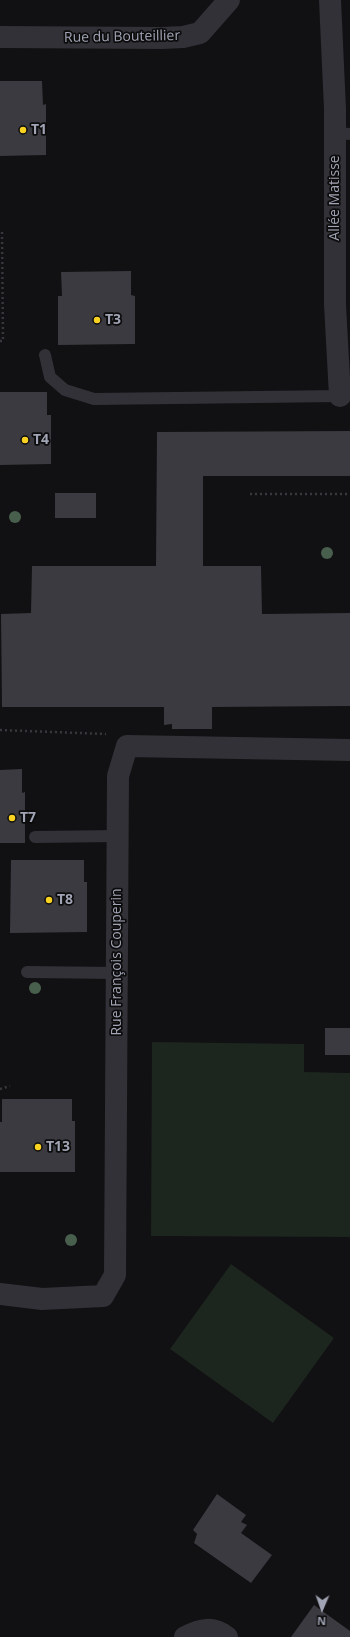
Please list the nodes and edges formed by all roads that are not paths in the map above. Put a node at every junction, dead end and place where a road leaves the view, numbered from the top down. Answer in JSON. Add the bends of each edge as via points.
{"nodes":[{"id":1,"x":229,"y":0,"type":"edge"},
{"id":2,"x":330,"y":0,"type":"edge"},
{"id":3,"x":0,"y":37,"type":"edge"},
{"id":4,"x":343,"y":134,"type":"edge"},
{"id":5,"x":45,"y":355,"type":"dead end"},
{"id":6,"x":340,"y":396,"type":"joint"},
{"id":7,"x":350,"y":750,"type":"edge"},
{"id":8,"x":118,"y":836,"type":"junction"},
{"id":9,"x":35,"y":837,"type":"dead end"},
{"id":10,"x":27,"y":972,"type":"dead end"},
{"id":11,"x":117,"y":973,"type":"junction"},
{"id":12,"x":0,"y":1294,"type":"edge"},
{"id":13,"x":190,"y":1634,"type":"edge"},
{"id":14,"x":227,"y":1637,"type":"edge"}],
"edges":[{"from":1,"to":3,"type":"street","name":"Rue du Bouteillier","via":[[200,33],[183,37]]},
{"from":2,"to":4,"type":"street","name":"Allée Matisse"},
{"from":4,"to":6,"type":"street","name":"Allée Matisse","via":[[335,305]]},
{"from":5,"to":6,"type":"lane","via":[[50,377],[65,390],[94,399]]},
{"from":7,"to":8,"type":"street","name":"Rue François Couperin","via":[[127,746],[118,776]]},
{"from":8,"to":9,"type":"lane"},
{"from":8,"to":11,"type":"street","name":"Rue François Couperin"},
{"from":10,"to":11,"type":"lane"},
{"from":11,"to":12,"type":"street","name":"Rue François Couperin","via":[[115,1275],[103,1296],[42,1299]]},
{"from":13,"to":14,"type":"street","via":[[210,1628]]}]}
